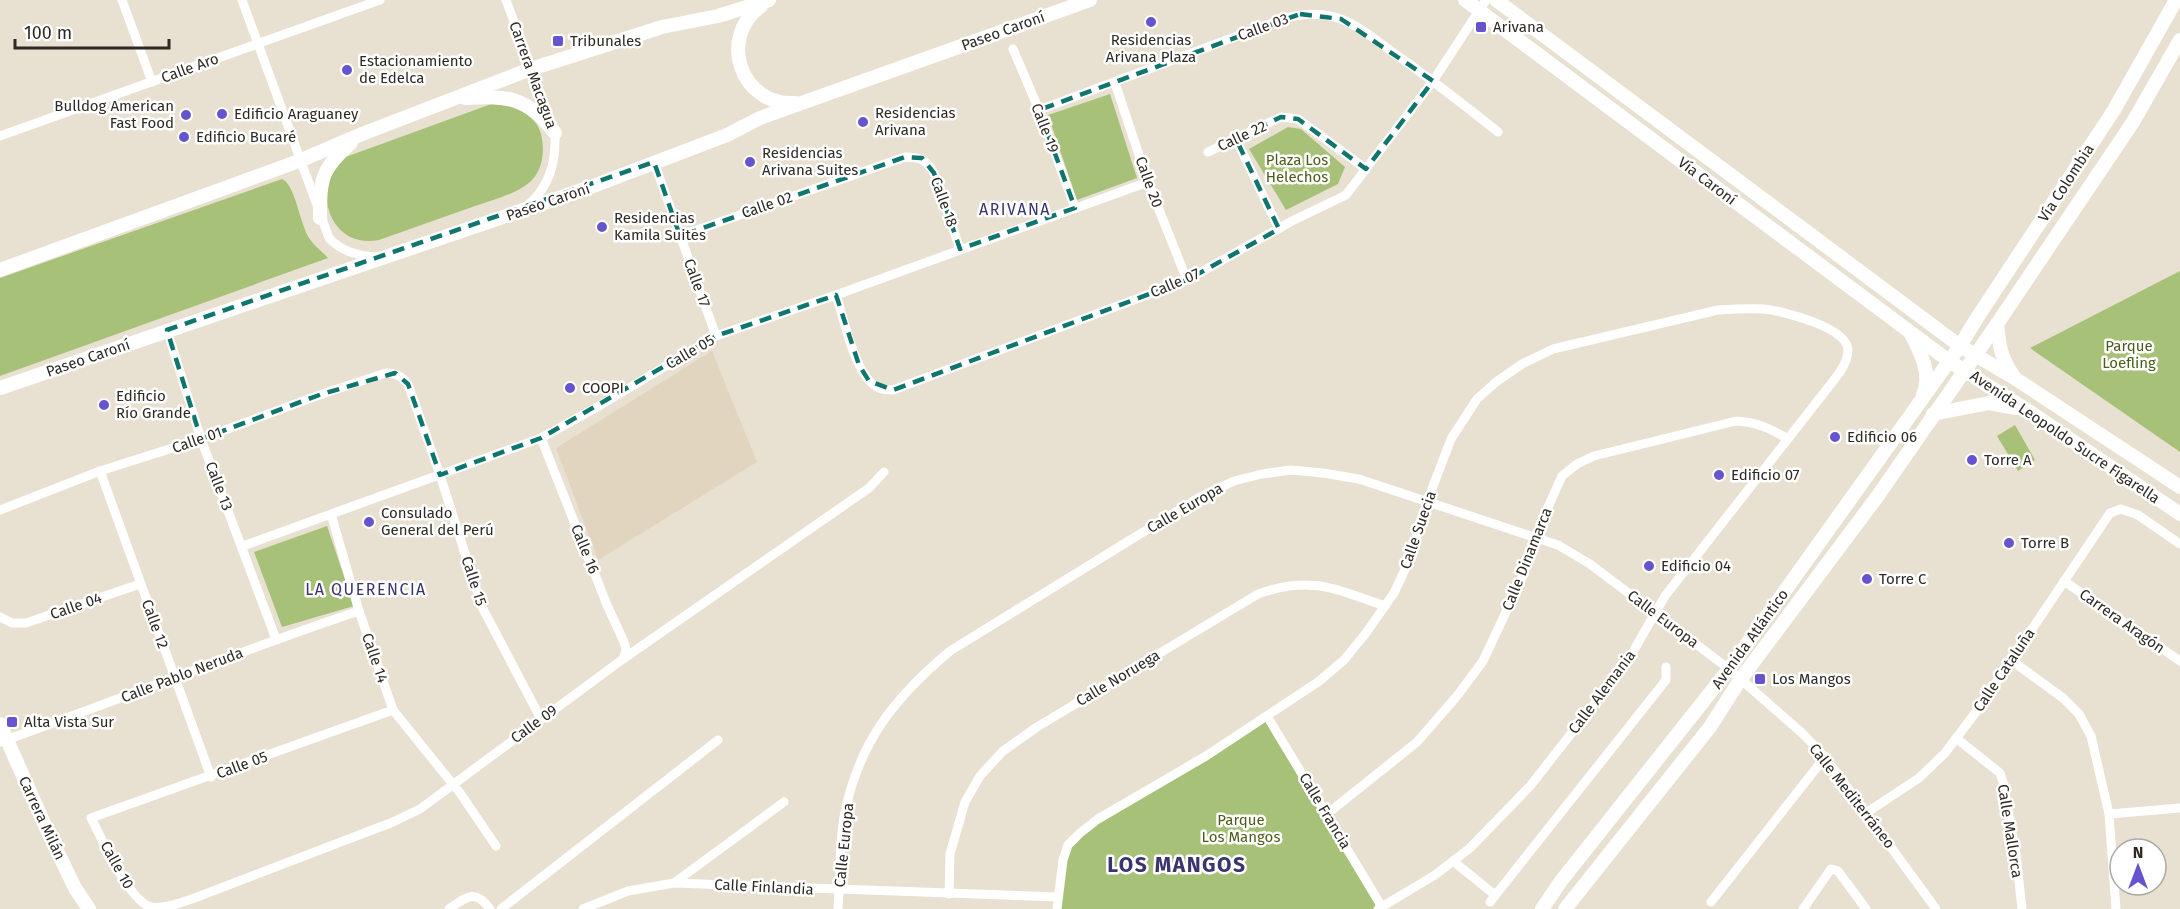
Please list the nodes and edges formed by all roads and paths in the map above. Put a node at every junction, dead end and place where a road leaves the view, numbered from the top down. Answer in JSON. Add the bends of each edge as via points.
{"nodes":[{"id":1,"x":122,"y":0,"type":"edge"},
{"id":2,"x":242,"y":0,"type":"edge"},
{"id":3,"x":380,"y":0,"type":"edge"},
{"id":4,"x":506,"y":0,"type":"edge"},
{"id":5,"x":770,"y":0,"type":"edge"},
{"id":6,"x":1090,"y":0,"type":"edge"},
{"id":7,"x":1465,"y":0,"type":"edge"},
{"id":8,"x":1496,"y":0,"type":"edge"},
{"id":9,"x":2176,"y":0,"type":"edge"},
{"id":10,"x":1482,"y":5,"type":"edge"},
{"id":11,"x":2180,"y":40,"type":"edge"},
{"id":12,"x":257,"y":44,"type":"junction"},
{"id":13,"x":1013,"y":49,"type":"dead end"},
{"id":14,"x":531,"y":69,"type":"junction"},
{"id":15,"x":1433,"y":81,"type":"junction"},
{"id":16,"x":152,"y":82,"type":"junction"},
{"id":17,"x":1114,"y":83,"type":"junction"},
{"id":18,"x":452,"y":99,"type":"junction"},
{"id":19,"x":803,"y":103,"type":"junction"},
{"id":20,"x":1039,"y":110,"type":"junction"},
{"id":21,"x":1498,"y":132,"type":"dead end"},
{"id":22,"x":555,"y":133,"type":"junction"},
{"id":23,"x":362,"y":134,"type":"junction"},
{"id":24,"x":0,"y":136,"type":"edge"},
{"id":25,"x":1236,"y":139,"type":"junction"},
{"id":26,"x":1208,"y":152,"type":"dead end"},
{"id":27,"x":922,"y":158,"type":"joint"},
{"id":28,"x":299,"y":161,"type":"junction"},
{"id":29,"x":654,"y":162,"type":"junction"},
{"id":30,"x":1366,"y":169,"type":"junction"},
{"id":31,"x":1148,"y":182,"type":"junction"},
{"id":32,"x":1075,"y":208,"type":"junction"},
{"id":33,"x":520,"y":211,"type":"junction"},
{"id":34,"x":320,"y":218,"type":"junction"},
{"id":35,"x":1279,"y":229,"type":"junction"},
{"id":36,"x":680,"y":236,"type":"junction"},
{"id":37,"x":960,"y":249,"type":"junction"},
{"id":38,"x":387,"y":256,"type":"junction"},
{"id":39,"x":0,"y":270,"type":"edge"},
{"id":40,"x":1187,"y":280,"type":"junction"},
{"id":41,"x":836,"y":295,"type":"junction"},
{"id":42,"x":1977,"y":318,"type":"junction"},
{"id":43,"x":1997,"y":324,"type":"junction"},
{"id":44,"x":167,"y":330,"type":"junction"},
{"id":45,"x":1939,"y":331,"type":"junction"},
{"id":46,"x":1910,"y":332,"type":"junction"},
{"id":47,"x":716,"y":336,"type":"junction"},
{"id":48,"x":1960,"y":346,"type":"junction"},
{"id":49,"x":1848,"y":350,"type":"joint"},
{"id":50,"x":1975,"y":354,"type":"junction"},
{"id":51,"x":1949,"y":362,"type":"junction"},
{"id":52,"x":1964,"y":370,"type":"junction"},
{"id":53,"x":395,"y":373,"type":"joint"},
{"id":54,"x":2016,"y":379,"type":"junction"},
{"id":55,"x":0,"y":388,"type":"edge"},
{"id":56,"x":1919,"y":404,"type":"junction"},
{"id":57,"x":1933,"y":414,"type":"junction"},
{"id":58,"x":2034,"y":414,"type":"junction"},
{"id":59,"x":541,"y":438,"type":"junction"},
{"id":60,"x":1788,"y":439,"type":"junction"},
{"id":61,"x":201,"y":440,"type":"junction"},
{"id":62,"x":100,"y":471,"type":"junction"},
{"id":63,"x":884,"y":472,"type":"dead end"},
{"id":64,"x":440,"y":475,"type":"junction"},
{"id":65,"x":2180,"y":487,"type":"edge"},
{"id":66,"x":1427,"y":502,"type":"junction"},
{"id":67,"x":0,"y":510,"type":"edge"},
{"id":68,"x":331,"y":514,"type":"junction"},
{"id":69,"x":2180,"y":514,"type":"edge"},
{"id":70,"x":1536,"y":538,"type":"junction"},
{"id":71,"x":2180,"y":544,"type":"edge"},
{"id":72,"x":243,"y":546,"type":"junction"},
{"id":73,"x":2064,"y":581,"type":"junction"},
{"id":74,"x":140,"y":584,"type":"junction"},
{"id":75,"x":1385,"y":606,"type":"junction"},
{"id":76,"x":359,"y":611,"type":"junction"},
{"id":77,"x":1655,"y":614,"type":"junction"},
{"id":78,"x":0,"y":617,"type":"edge"},
{"id":79,"x":276,"y":639,"type":"junction"},
{"id":80,"x":623,"y":659,"type":"junction"},
{"id":81,"x":2011,"y":660,"type":"junction"},
{"id":82,"x":2180,"y":661,"type":"edge"},
{"id":83,"x":1666,"y":667,"type":"dead end"},
{"id":84,"x":1730,"y":669,"type":"junction"},
{"id":85,"x":175,"y":679,"type":"junction"},
{"id":86,"x":1740,"y":680,"type":"junction"},
{"id":87,"x":393,"y":710,"type":"junction"},
{"id":88,"x":1267,"y":716,"type":"junction"},
{"id":89,"x":541,"y":719,"type":"junction"},
{"id":90,"x":0,"y":724,"type":"edge"},
{"id":91,"x":1956,"y":738,"type":"junction"},
{"id":92,"x":718,"y":740,"type":"dead end"},
{"id":93,"x":3,"y":741,"type":"edge"},
{"id":94,"x":1825,"y":758,"type":"junction"},
{"id":95,"x":211,"y":777,"type":"junction"},
{"id":96,"x":452,"y":785,"type":"junction"},
{"id":97,"x":784,"y":802,"type":"dead end"},
{"id":98,"x":2180,"y":808,"type":"edge"},
{"id":99,"x":1866,"y":813,"type":"junction"},
{"id":100,"x":1327,"y":814,"type":"junction"},
{"id":101,"x":2109,"y":814,"type":"junction"},
{"id":102,"x":92,"y":819,"type":"joint"},
{"id":103,"x":496,"y":846,"type":"dead end"},
{"id":104,"x":1453,"y":861,"type":"junction"},
{"id":105,"x":674,"y":883,"type":"junction"},
{"id":106,"x":839,"y":890,"type":"junction"},
{"id":107,"x":949,"y":894,"type":"junction"},
{"id":108,"x":1058,"y":897,"type":"junction"},
{"id":109,"x":1711,"y":902,"type":"dead end"},
{"id":110,"x":149,"y":907,"type":"joint"},
{"id":111,"x":1932,"y":907,"type":"edge"},
{"id":112,"x":1380,"y":908,"type":"edge"},
{"id":113,"x":89,"y":909,"type":"edge"},
{"id":114,"x":448,"y":909,"type":"edge"},
{"id":115,"x":490,"y":909,"type":"edge"},
{"id":116,"x":501,"y":909,"type":"edge"},
{"id":117,"x":583,"y":909,"type":"edge"},
{"id":118,"x":838,"y":909,"type":"edge"},
{"id":119,"x":1057,"y":909,"type":"edge"},
{"id":120,"x":1542,"y":909,"type":"edge"},
{"id":121,"x":1565,"y":909,"type":"edge"},
{"id":122,"x":1803,"y":909,"type":"edge"},
{"id":123,"x":1866,"y":909,"type":"edge"},
{"id":124,"x":2022,"y":909,"type":"edge"},
{"id":125,"x":2116,"y":909,"type":"edge"}],
"edges":[{"from":1,"to":16,"type":"street"},
{"from":2,"to":12,"type":"street"},
{"from":3,"to":12,"type":"street","name":"Calle Aro"},
{"from":4,"to":14,"type":"street","name":"Carrera Macagua"},
{"from":5,"to":14,"type":"main road","via":[[662,27]]},
{"from":5,"to":19,"type":"main road","via":[[752,13],[742,29],[738,49],[742,70],[753,87],[771,99]]},
{"from":6,"to":19,"type":"main road","name":"Paseo Caroní"},
{"from":7,"to":10,"type":"main road","name":"Vía Caroní"},
{"from":8,"to":45,"type":"main road","name":"Vía Caroní"},
{"from":9,"to":42,"type":"main road","name":"Vía Colombia","via":[[2114,110]]},
{"from":10,"to":15,"type":"street","name":"Calle 07"},
{"from":10,"to":46,"type":"main road","name":"Vía Caroní"},
{"from":11,"to":43,"type":"main road","name":"Vía Colombia","via":[[2133,122]]},
{"from":12,"to":16,"type":"street","name":"Calle Aro"},
{"from":12,"to":28,"type":"street"},
{"from":13,"to":20,"type":"street","name":"Calle 19"},
{"from":14,"to":18,"type":"main road"},
{"from":14,"to":22,"type":"street","name":"Carrera Macagua"},
{"from":15,"to":17,"type":"street","name":"Calle 03","via":[[1341,19],[1300,14]]},
{"from":15,"to":21,"type":"street","name":"Calle 03"},
{"from":15,"to":30,"type":"street","name":"Calle 07"},
{"from":16,"to":24,"type":"street","name":"Calle Aro"},
{"from":17,"to":20,"type":"street","name":"Calle 03"},
{"from":17,"to":31,"type":"street","name":"Calle 20"},
{"from":18,"to":22,"type":"main road","via":[[491,97],[521,102],[542,117]]},
{"from":18,"to":23,"type":"main road"},
{"from":19,"to":29,"type":"main road","name":"Paseo Caroní"},
{"from":20,"to":32,"type":"street","name":"Calle 19"},
{"from":22,"to":33,"type":"street","name":"Carrera Macagua","via":[[554,161],[545,186]]},
{"from":23,"to":28,"type":"main road"},
{"from":23,"to":34,"type":"main road","via":[[338,155],[322,178]]},
{"from":25,"to":26,"type":"street","name":"Calle 22"},
{"from":25,"to":30,"type":"street","name":"Calle 22","via":[[1281,117],[1298,118]]},
{"from":25,"to":35,"type":"street"},
{"from":27,"to":36,"type":"street","name":"Calle 02","via":[[905,157]]},
{"from":27,"to":37,"type":"street","name":"Calle 18","via":[[934,173]]},
{"from":28,"to":34,"type":"street"},
{"from":28,"to":39,"type":"main road"},
{"from":29,"to":33,"type":"main road","name":"Paseo Caroní"},
{"from":29,"to":36,"type":"street","name":"Calle 17"},
{"from":30,"to":35,"type":"street","name":"Calle 07","via":[[1346,195]]},
{"from":31,"to":32,"type":"street","name":"Calle 05"},
{"from":31,"to":40,"type":"street","name":"Calle 20"},
{"from":32,"to":37,"type":"street","name":"Calle 05"},
{"from":33,"to":38,"type":"main road","name":"Paseo Caroní"},
{"from":34,"to":38,"type":"street","via":[[328,238],[336,245],[359,255]]},
{"from":35,"to":40,"type":"street","name":"Calle 07"},
{"from":36,"to":47,"type":"street","name":"Calle 17"},
{"from":37,"to":41,"type":"street","name":"Calle 05"},
{"from":38,"to":44,"type":"main road","name":"Paseo Caroní"},
{"from":40,"to":41,"type":"street","name":"Calle 07","via":[[893,390],[879,388],[869,381],[859,365]]},
{"from":41,"to":47,"type":"street","name":"Calle 05"},
{"from":42,"to":45,"type":"main road","via":[[1969,327]]},
{"from":42,"to":48,"type":"main road","name":"Vía Colombia"},
{"from":43,"to":50,"type":"main road","name":"Vía Colombia"},
{"from":43,"to":54,"type":"main road","via":[[2000,348]]},
{"from":44,"to":55,"type":"main road","name":"Paseo Caroní"},
{"from":44,"to":61,"type":"street","name":"Calle 13"},
{"from":45,"to":48,"type":"main road","name":"Vía Caroní"},
{"from":46,"to":51,"type":"main road","name":"Vía Caroní"},
{"from":46,"to":56,"type":"main road","via":[[1926,366],[1926,389]]},
{"from":47,"to":59,"type":"street","name":"Calle 05"},
{"from":48,"to":50,"type":"main road","name":"Avenida Leopoldo Sucre Figarella"},
{"from":48,"to":51,"type":"main road","name":"Vía Colombia"},
{"from":49,"to":60,"type":"street","name":"Calle Alemania","via":[[1845,362]]},
{"from":49,"to":66,"type":"street","name":"Calle Suecia","via":[[1845,340],[1824,326],[1781,311],[1742,308],[1718,310],[1553,349],[1522,364],[1477,399],[1451,439]]},
{"from":50,"to":52,"type":"main road","name":"Vía Colombia"},
{"from":50,"to":54,"type":"main road","name":"Avenida Leopoldo Sucre Figarella"},
{"from":51,"to":52,"type":"main road","name":"Avenida Leopoldo Sucre Figarella"},
{"from":51,"to":56,"type":"main road","name":"Avenida Atlántico"},
{"from":52,"to":57,"type":"main road","name":"Avenida Atlántico"},
{"from":52,"to":58,"type":"main road","name":"Avenida Leopoldo Sucre Figarella"},
{"from":53,"to":61,"type":"street","name":"Calle 01","via":[[322,394]]},
{"from":53,"to":64,"type":"street","name":"Calle 15","via":[[408,384]]},
{"from":54,"to":65,"type":"main road","name":"Avenida Leopoldo Sucre Figarella"},
{"from":56,"to":84,"type":"main road","name":"Avenida Atlántico"},
{"from":57,"to":58,"type":"main road","via":[[1989,403]]},
{"from":57,"to":86,"type":"main road","name":"Avenida Atlántico","via":[[1877,497]]},
{"from":58,"to":69,"type":"main road","name":"Avenida Leopoldo Sucre Figarella"},
{"from":59,"to":64,"type":"street","name":"Calle 05"},
{"from":59,"to":80,"type":"street","name":"Calle 16","via":[[624,642]]},
{"from":60,"to":70,"type":"street","name":"Calle Dinamarca","via":[[1759,424],[1737,422],[1594,456],[1562,476]]},
{"from":60,"to":77,"type":"street","name":"Calle Alemania"},
{"from":61,"to":62,"type":"street","name":"Calle 01"},
{"from":61,"to":72,"type":"street","name":"Calle 13"},
{"from":62,"to":67,"type":"street","name":"Calle 01"},
{"from":62,"to":74,"type":"street","name":"Calle 12"},
{"from":63,"to":80,"type":"street","name":"Calle 09","via":[[869,488]]},
{"from":64,"to":68,"type":"street","name":"Calle 05"},
{"from":64,"to":89,"type":"street","name":"Calle 15","via":[[482,607]]},
{"from":66,"to":70,"type":"street","name":"Calle Europa"},
{"from":66,"to":75,"type":"street","name":"Calle Suecia","via":[[1408,563]]},
{"from":66,"to":106,"type":"street","name":"Calle Europa","via":[[1359,479],[1323,473],[1291,470],[1234,481],[1200,497],[950,651],[894,704],[862,758],[844,819]]},
{"from":68,"to":72,"type":"street","name":"Calle 05"},
{"from":68,"to":76,"type":"street","name":"Calle 14"},
{"from":70,"to":77,"type":"street","name":"Calle Europa","via":[[1558,545],[1590,564]]},
{"from":70,"to":100,"type":"street","name":"Calle Dinamarca","via":[[1483,660],[1457,696],[1417,742]]},
{"from":71,"to":73,"type":"street","name":"Calle Cataluña","via":[[2138,515],[2121,509],[2110,513]]},
{"from":72,"to":79,"type":"street","name":"Calle 13"},
{"from":73,"to":81,"type":"street","name":"Calle Cataluña"},
{"from":73,"to":82,"type":"street","name":"Carrera Aragón"},
{"from":74,"to":78,"type":"street","name":"Calle 04","via":[[26,623],[12,623]]},
{"from":74,"to":85,"type":"street","name":"Calle 12"},
{"from":75,"to":88,"type":"street","name":"Calle Suecia","via":[[1344,660]]},
{"from":75,"to":107,"type":"street","name":"Calle Noruega","via":[[1328,587],[1303,584],[1274,588],[1037,727],[1003,751],[980,776],[965,802],[950,854]]},
{"from":76,"to":79,"type":"street","name":"Calle Pablo Neruda"},
{"from":76,"to":87,"type":"street","name":"Calle 14"},
{"from":77,"to":84,"type":"street","name":"Calle Europa"},
{"from":77,"to":104,"type":"street","name":"Calle Alemania","via":[[1627,662],[1531,785]]},
{"from":79,"to":85,"type":"street","name":"Calle Pablo Neruda"},
{"from":80,"to":89,"type":"street","name":"Calle 09"},
{"from":81,"to":91,"type":"street","name":"Calle Cataluña"},
{"from":81,"to":101,"type":"street","via":[[2079,714],[2091,736]]},
{"from":83,"to":104,"type":"street","via":[[1666,680],[1493,899]]},
{"from":84,"to":86,"type":"street","name":"Calle Mediterráneo"},
{"from":84,"to":120,"type":"main road","name":"Avenida Atlántico"},
{"from":85,"to":93,"type":"street","name":"Calle Pablo Neruda"},
{"from":85,"to":95,"type":"street","name":"Calle 12"},
{"from":86,"to":94,"type":"street","name":"Calle Mediterráneo"},
{"from":86,"to":121,"type":"main road","name":"Avenida Atlántico","via":[[1710,727]]},
{"from":87,"to":95,"type":"street","name":"Calle 05"},
{"from":87,"to":96,"type":"street","name":"Calle 14"},
{"from":88,"to":100,"type":"street","name":"Calle Francia"},
{"from":88,"to":108,"type":"street","name":"Calle Suecia","via":[[1080,832],[1068,845]]},
{"from":89,"to":96,"type":"street","name":"Calle 09"},
{"from":90,"to":93,"type":"main road","name":"Carrera Milán"},
{"from":91,"to":99,"type":"street","name":"Calle Cataluña","via":[[1919,778]]},
{"from":91,"to":124,"type":"street","name":"Calle Mallorca","via":[[2000,773]]},
{"from":92,"to":116,"type":"street"},
{"from":93,"to":113,"type":"main road","name":"Carrera Milán"},
{"from":94,"to":99,"type":"street","name":"Calle Mediterráneo"},
{"from":94,"to":109,"type":"street"},
{"from":95,"to":102,"type":"street","name":"Calle 05"},
{"from":96,"to":103,"type":"street","name":"Calle 14"},
{"from":96,"to":110,"type":"street","name":"Calle 09","via":[[420,808],[372,831],[192,899]]},
{"from":97,"to":105,"type":"street"},
{"from":98,"to":101,"type":"street"},
{"from":99,"to":111,"type":"street","name":"Calle Mediterráneo"},
{"from":100,"to":112,"type":"street","name":"Calle Francia"},
{"from":101,"to":125,"type":"street"},
{"from":102,"to":110,"type":"street","name":"Calle 10","via":[[127,886]]},
{"from":104,"to":112,"type":"street","name":"Calle Alemania"},
{"from":105,"to":106,"type":"street","name":"Calle Finlandia"},
{"from":105,"to":117,"type":"street","name":"Calle Finlandia","via":[[628,891]]},
{"from":106,"to":107,"type":"street","name":"Calle Finlandia"},
{"from":106,"to":118,"type":"street","name":"Calle Europa"},
{"from":107,"to":108,"type":"street","name":"Calle Finlandia"},
{"from":108,"to":119,"type":"street","name":"Calle Suecia"},
{"from":114,"to":115,"type":"street","via":[[475,896]]},
{"from":122,"to":123,"type":"street","via":[[1831,869],[1838,871]]}]}
